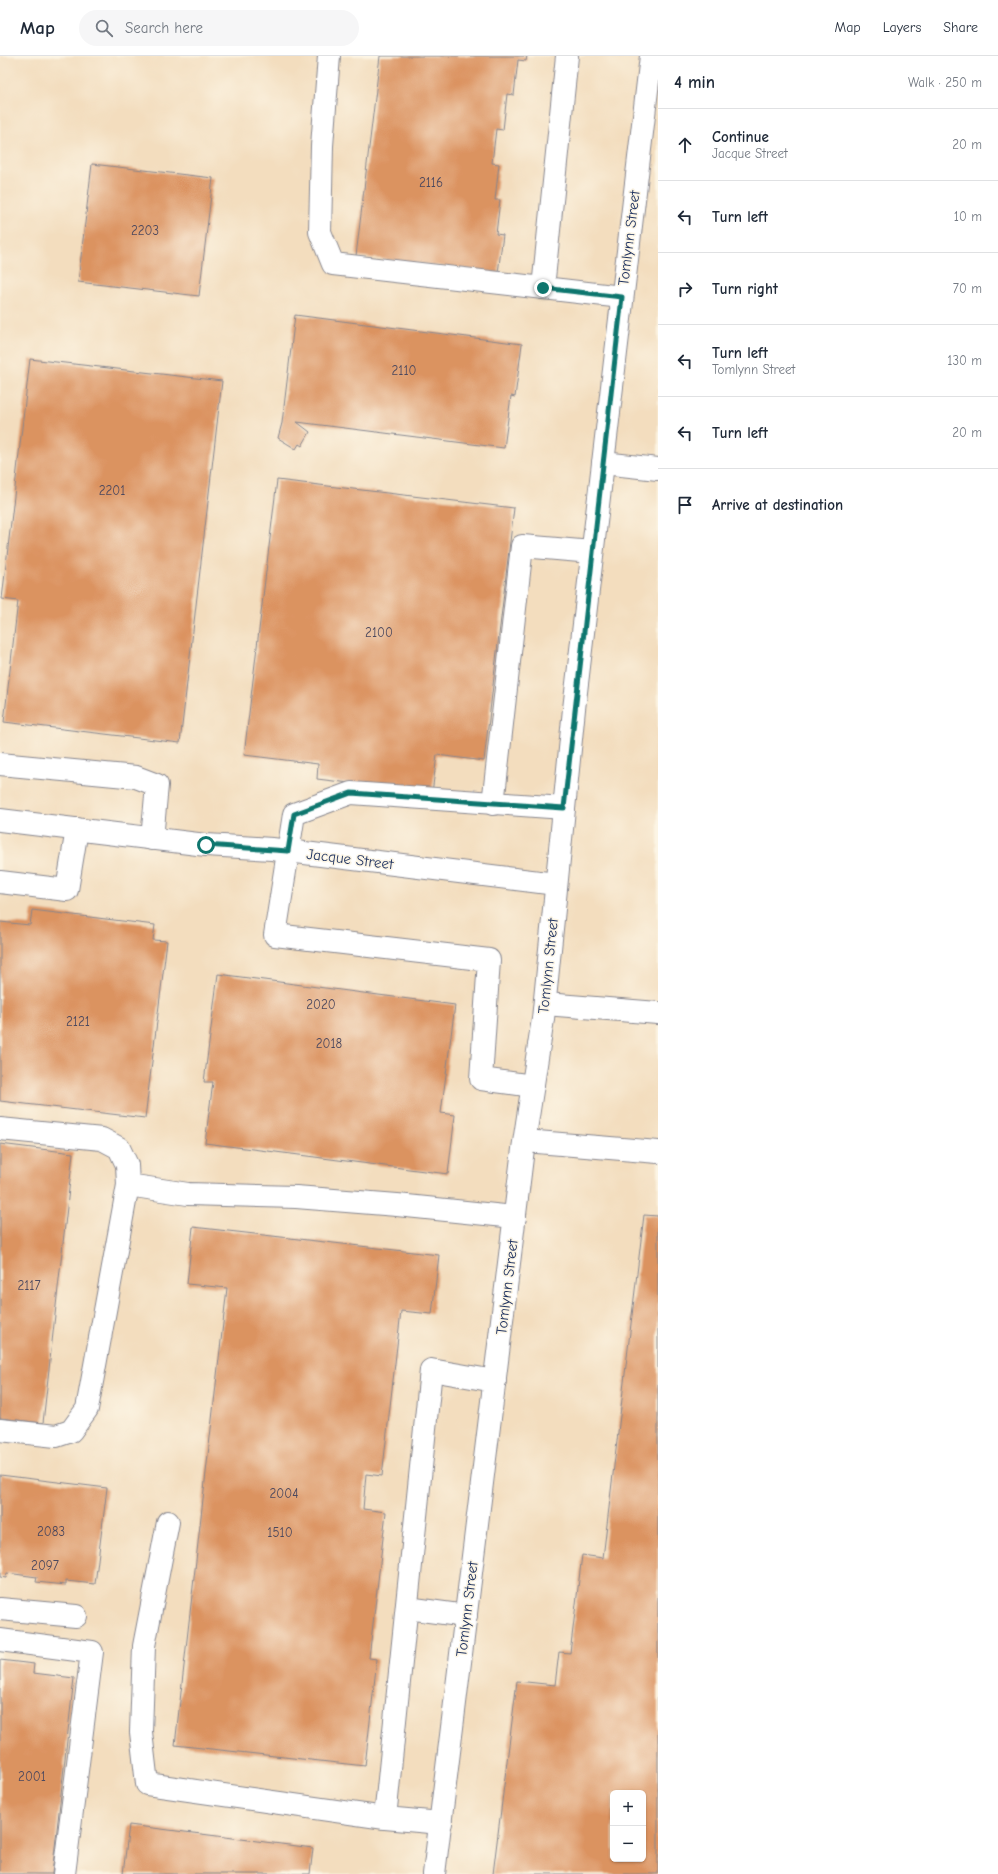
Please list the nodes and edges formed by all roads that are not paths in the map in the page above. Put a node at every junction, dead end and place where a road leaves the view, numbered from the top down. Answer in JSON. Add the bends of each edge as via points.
{"nodes":[{"id":1,"x":329,"y":56,"type":"edge"},
{"id":2,"x":567,"y":56,"type":"edge"},
{"id":3,"x":651,"y":56,"type":"edge"},
{"id":4,"x":652,"y":103,"type":"edge"},
{"id":5,"x":543,"y":288,"type":"junction"},
{"id":6,"x":622,"y":297,"type":"junction"},
{"id":7,"x":603,"y":463,"type":"junction"},
{"id":8,"x":658,"y":469,"type":"edge"},
{"id":9,"x":592,"y":552,"type":"junction"},
{"id":10,"x":0,"y":764,"type":"edge"},
{"id":11,"x":493,"y":804,"type":"junction"},
{"id":12,"x":564,"y":808,"type":"junction"},
{"id":13,"x":0,"y":820,"type":"edge"},
{"id":14,"x":77,"y":829,"type":"junction"},
{"id":15,"x":152,"y":838,"type":"junction"},
{"id":16,"x":288,"y":851,"type":"junction"},
{"id":17,"x":0,"y":882,"type":"edge"},
{"id":18,"x":556,"y":884,"type":"junction"},
{"id":19,"x":544,"y":1004,"type":"junction"},
{"id":20,"x":658,"y":1013,"type":"edge"},
{"id":21,"x":533,"y":1086,"type":"junction"},
{"id":22,"x":0,"y":1129,"type":"edge"},
{"id":23,"x":525,"y":1141,"type":"junction"},
{"id":24,"x":658,"y":1152,"type":"edge"},
{"id":25,"x":128,"y":1185,"type":"junction"},
{"id":26,"x":515,"y":1217,"type":"junction"},
{"id":27,"x":495,"y":1381,"type":"junction"},
{"id":28,"x":0,"y":1430,"type":"edge"},
{"id":29,"x":168,"y":1522,"type":"dead end"},
{"id":30,"x":406,"y":1608,"type":"junction"},
{"id":31,"x":0,"y":1609,"type":"edge"},
{"id":32,"x":76,"y":1616,"type":"dead end"},
{"id":33,"x":466,"y":1616,"type":"junction"},
{"id":34,"x":0,"y":1640,"type":"edge"},
{"id":35,"x":385,"y":1818,"type":"junction"},
{"id":36,"x":441,"y":1823,"type":"junction"},
{"id":37,"x":64,"y":1874,"type":"edge"},
{"id":38,"x":434,"y":1874,"type":"edge"}],
"edges":[{"from":1,"to":5,"type":"street","via":[[322,146],[320,232],[333,264]]},
{"from":2,"to":5,"type":"street"},
{"from":3,"to":4,"type":"street","name":"Tomlynn Street"},
{"from":4,"to":6,"type":"street","name":"Tomlynn Street"},
{"from":5,"to":6,"type":"street"},
{"from":6,"to":7,"type":"street","name":"Tomlynn Street"},
{"from":7,"to":8,"type":"street"},
{"from":7,"to":9,"type":"street","name":"Tomlynn Street"},
{"from":9,"to":11,"type":"street","via":[[522,546]]},
{"from":9,"to":12,"type":"street","name":"Tomlynn Street"},
{"from":10,"to":15,"type":"street","via":[[136,777],[157,785]]},
{"from":11,"to":12,"type":"street"},
{"from":11,"to":16,"type":"street","via":[[351,793],[294,814]]},
{"from":12,"to":18,"type":"street","name":"Tomlynn Street"},
{"from":13,"to":14,"type":"street","name":"Jacque Street"},
{"from":14,"to":15,"type":"street","name":"Jacque Street"},
{"from":14,"to":17,"type":"street","via":[[67,890]]},
{"from":15,"to":16,"type":"street","name":"Jacque Street"},
{"from":16,"to":18,"type":"street","name":"Jacque Street"},
{"from":16,"to":21,"type":"street","via":[[276,935],[489,960],[481,1078]]},
{"from":18,"to":19,"type":"street","name":"Tomlynn Street"},
{"from":19,"to":20,"type":"street"},
{"from":19,"to":21,"type":"street","name":"Tomlynn Street"},
{"from":21,"to":23,"type":"street","name":"Tomlynn Street"},
{"from":22,"to":25,"type":"street","via":[[102,1139],[119,1148],[127,1165]]},
{"from":23,"to":24,"type":"street"},
{"from":23,"to":26,"type":"street","name":"Tomlynn Street"},
{"from":25,"to":26,"type":"street","via":[[188,1194],[312,1198]]},
{"from":25,"to":28,"type":"street","via":[[87,1409],[71,1431],[56,1436]]},
{"from":26,"to":27,"type":"street","name":"Tomlynn Street"},
{"from":27,"to":30,"type":"street","via":[[431,1370]]},
{"from":27,"to":33,"type":"street","name":"Tomlynn Street"},
{"from":29,"to":35,"type":"street","via":[[144,1646],[141,1732],[147,1784]]},
{"from":30,"to":33,"type":"street"},
{"from":30,"to":35,"type":"street"},
{"from":31,"to":32,"type":"street"},
{"from":33,"to":36,"type":"street","name":"Tomlynn Street"},
{"from":34,"to":37,"type":"street","via":[[92,1652]]},
{"from":35,"to":36,"type":"street"},
{"from":36,"to":38,"type":"street","name":"Tomlynn Street"}]}
